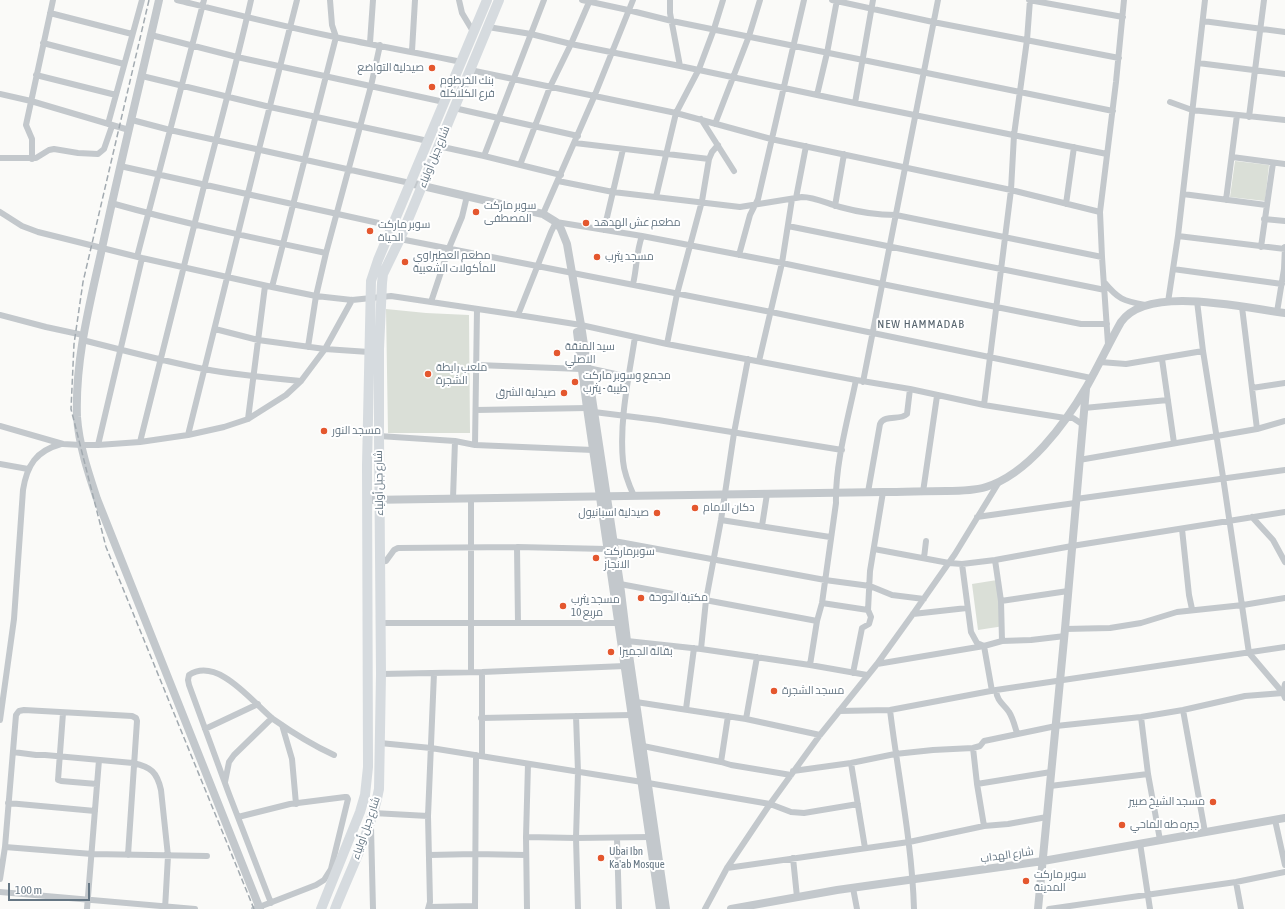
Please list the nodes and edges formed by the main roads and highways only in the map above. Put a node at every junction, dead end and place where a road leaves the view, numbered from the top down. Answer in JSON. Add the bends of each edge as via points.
{"nodes":[{"id":1,"x":487,"y":0,"type":"edge"},
{"id":2,"x":499,"y":0,"type":"edge"},
{"id":3,"x":321,"y":909,"type":"edge"},
{"id":4,"x":335,"y":909,"type":"edge"}],
"edges":[{"from":1,"to":3,"type":"main road","name":"شارع جبل أولياء","via":[[372,277],[367,500],[367,781],[360,812]]},
{"from":2,"to":4,"type":"main road","name":"شارع جبل أولياء","via":[[400,239],[383,274],[379,349],[379,789],[366,834]]}]}
